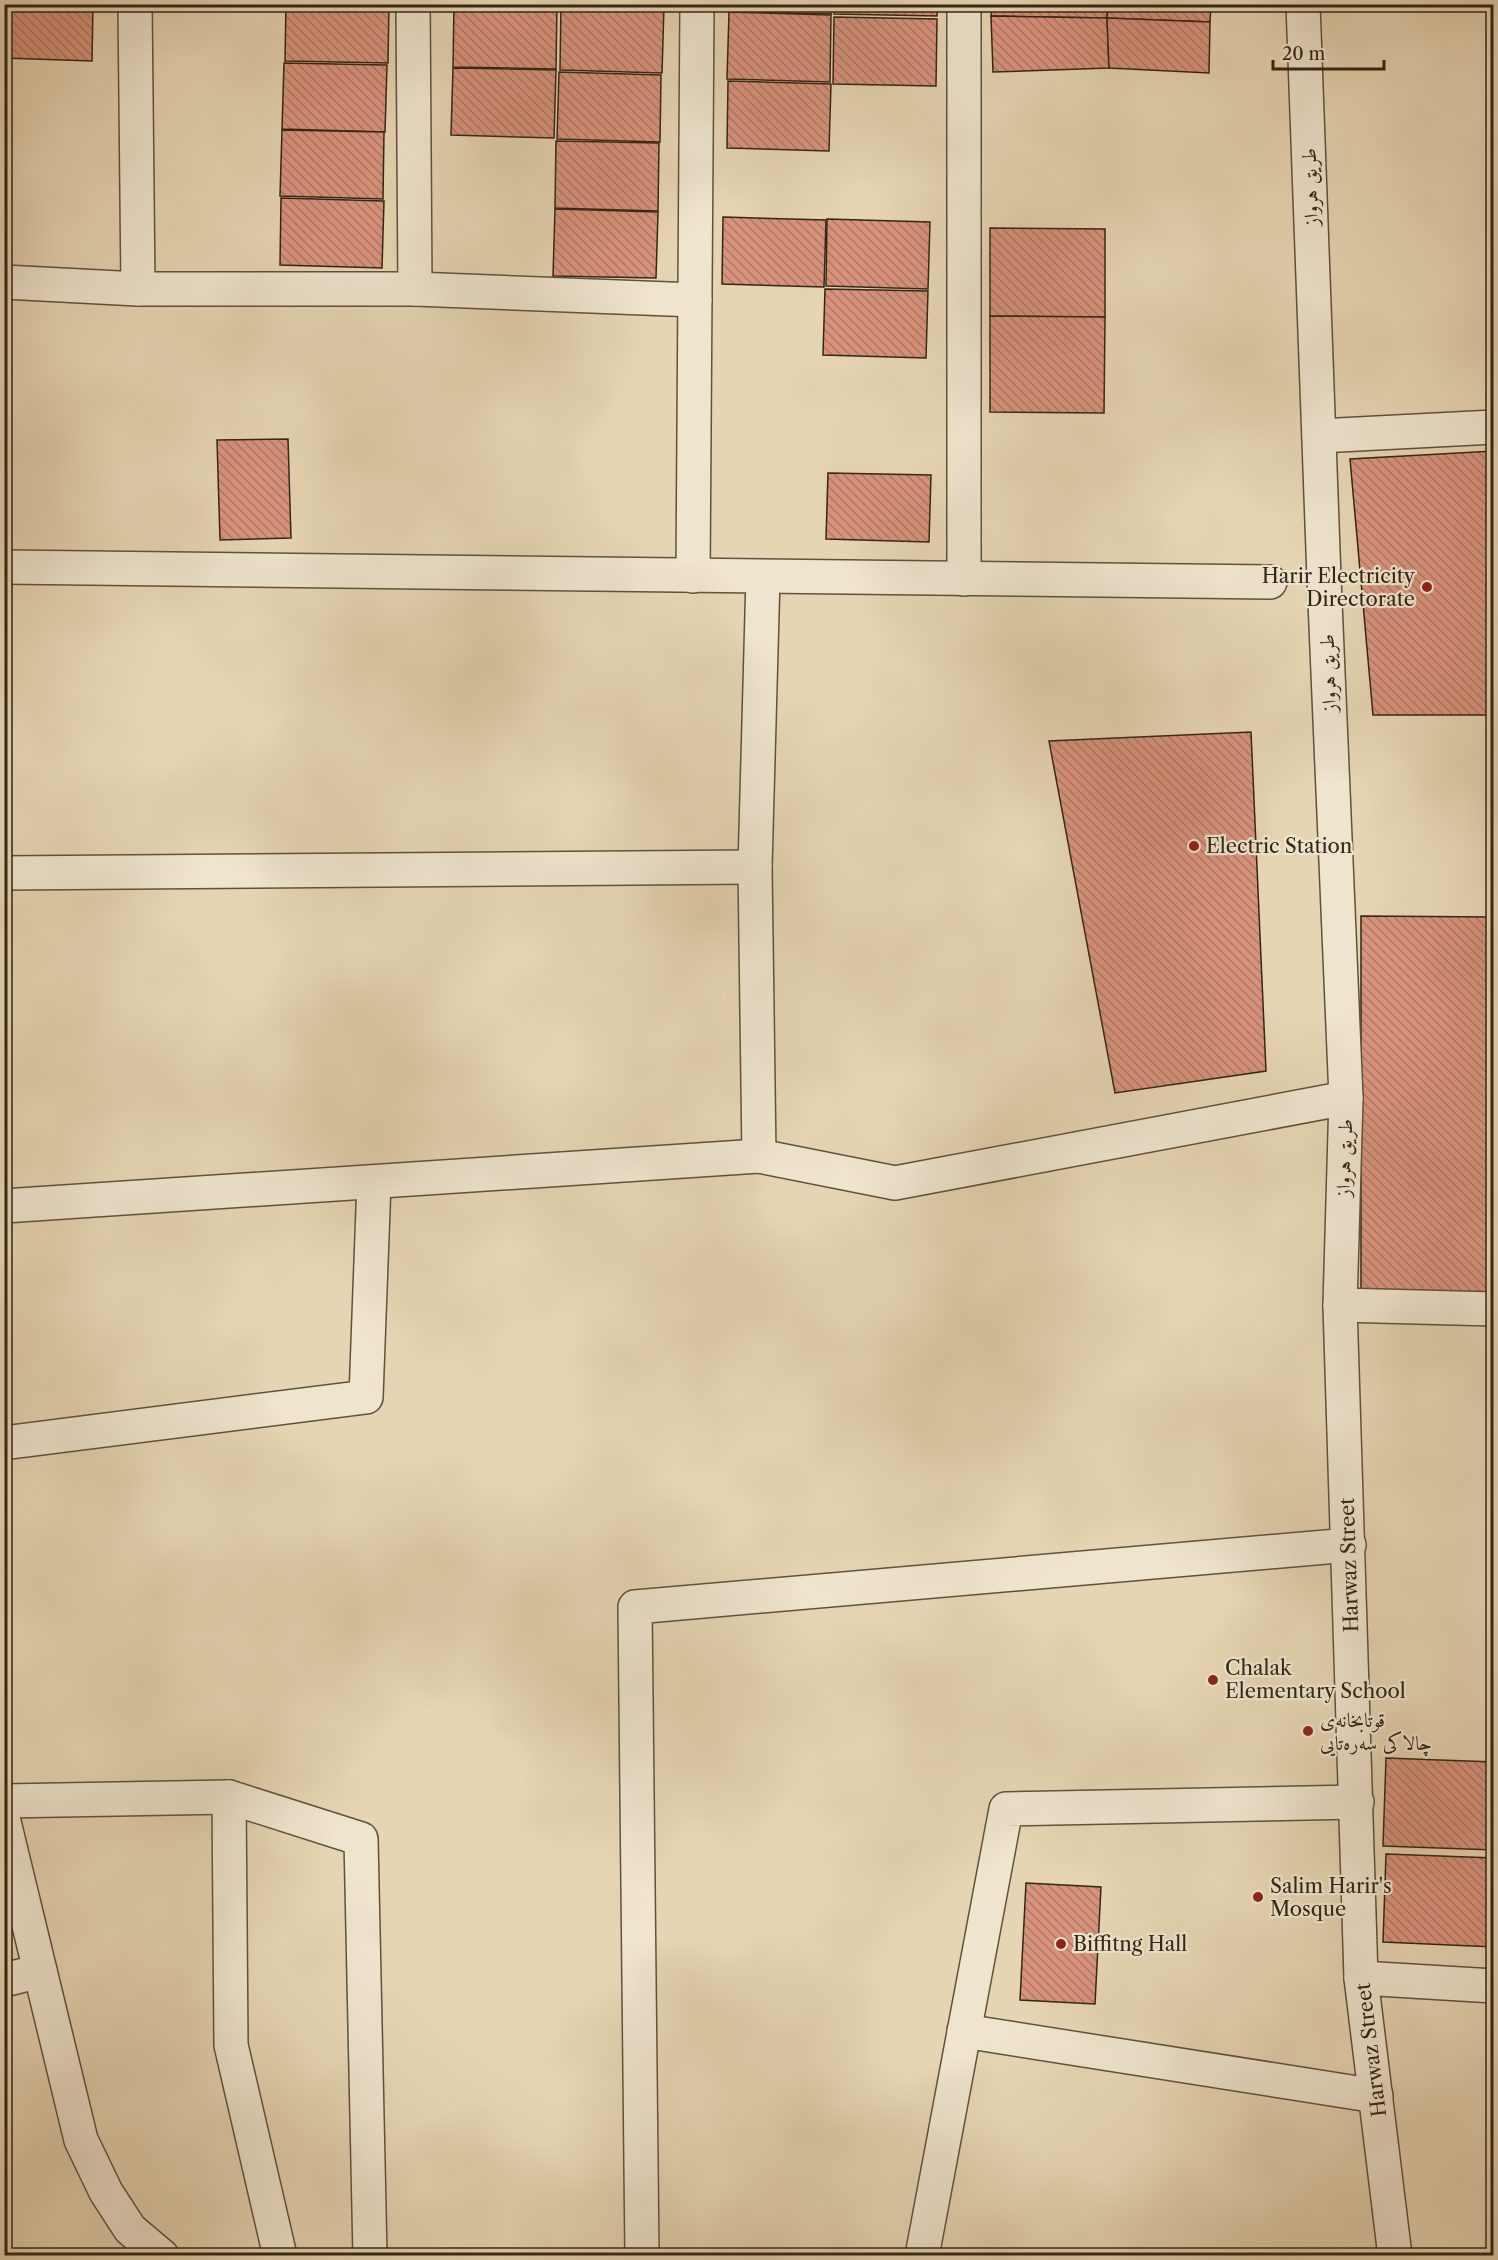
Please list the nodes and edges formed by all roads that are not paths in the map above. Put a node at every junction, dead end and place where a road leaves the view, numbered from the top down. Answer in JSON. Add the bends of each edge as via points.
{"nodes":[{"id":1,"x":135,"y":4,"type":"edge"},
{"id":2,"x":413,"y":4,"type":"edge"},
{"id":3,"x":697,"y":4,"type":"edge"},
{"id":4,"x":964,"y":4,"type":"edge"},
{"id":5,"x":1303,"y":4,"type":"edge"},
{"id":6,"x":4,"y":282,"type":"edge"},
{"id":7,"x":138,"y":289,"type":"junction"},
{"id":8,"x":415,"y":289,"type":"junction"},
{"id":9,"x":694,"y":300,"type":"junction"},
{"id":10,"x":1494,"y":427,"type":"edge"},
{"id":11,"x":1319,"y":436,"type":"junction"},
{"id":12,"x":4,"y":567,"type":"edge"},
{"id":13,"x":693,"y":576,"type":"junction"},
{"id":14,"x":763,"y":577,"type":"junction"},
{"id":15,"x":964,"y":579,"type":"junction"},
{"id":16,"x":1270,"y":582,"type":"dead end"},
{"id":17,"x":755,"y":867,"type":"junction"},
{"id":18,"x":4,"y":873,"type":"edge"},
{"id":19,"x":1346,"y":1098,"type":"junction"},
{"id":20,"x":759,"y":1156,"type":"junction"},
{"id":21,"x":374,"y":1182,"type":"junction"},
{"id":22,"x":4,"y":1206,"type":"edge"},
{"id":23,"x":1340,"y":1305,"type":"junction"},
{"id":24,"x":1494,"y":1309,"type":"edge"},
{"id":25,"x":4,"y":1440,"type":"edge"},
{"id":26,"x":1349,"y":1545,"type":"junction"},
{"id":27,"x":229,"y":1797,"type":"junction"},
{"id":28,"x":4,"y":1801,"type":"edge"},
{"id":29,"x":1357,"y":1802,"type":"junction"},
{"id":30,"x":4,"y":1822,"type":"edge"},
{"id":31,"x":40,"y":1971,"type":"junction"},
{"id":32,"x":1361,"y":1978,"type":"junction"},
{"id":33,"x":4,"y":1980,"type":"edge"},
{"id":34,"x":1494,"y":1986,"type":"edge"},
{"id":35,"x":964,"y":2031,"type":"junction"},
{"id":36,"x":1376,"y":2096,"type":"junction"},
{"id":37,"x":162,"y":2256,"type":"edge"},
{"id":38,"x":280,"y":2256,"type":"edge"},
{"id":39,"x":370,"y":2256,"type":"edge"},
{"id":40,"x":642,"y":2256,"type":"edge"},
{"id":41,"x":922,"y":2256,"type":"edge"},
{"id":42,"x":1395,"y":2256,"type":"edge"}],
"edges":[{"from":1,"to":7,"type":"street"},
{"from":2,"to":8,"type":"street"},
{"from":3,"to":9,"type":"street"},
{"from":4,"to":15,"type":"street"},
{"from":5,"to":11,"type":"street","name":"طريق هرواز"},
{"from":6,"to":7,"type":"street"},
{"from":7,"to":8,"type":"street"},
{"from":8,"to":9,"type":"street"},
{"from":9,"to":13,"type":"street"},
{"from":10,"to":11,"type":"street"},
{"from":11,"to":19,"type":"street","name":"طريق هرواز"},
{"from":12,"to":13,"type":"street"},
{"from":13,"to":14,"type":"street"},
{"from":14,"to":15,"type":"street"},
{"from":14,"to":17,"type":"street"},
{"from":15,"to":16,"type":"street"},
{"from":17,"to":18,"type":"street"},
{"from":17,"to":20,"type":"street"},
{"from":19,"to":20,"type":"street","via":[[895,1183]]},
{"from":19,"to":23,"type":"street","name":"طريق هرواز"},
{"from":20,"to":21,"type":"street"},
{"from":21,"to":22,"type":"street"},
{"from":21,"to":25,"type":"street","via":[[366,1397]]},
{"from":23,"to":24,"type":"street"},
{"from":23,"to":26,"type":"street","name":"Harwaz Street"},
{"from":26,"to":29,"type":"street","name":"Harwaz Street"},
{"from":26,"to":40,"type":"street","via":[[635,1607]]},
{"from":27,"to":28,"type":"street"},
{"from":27,"to":38,"type":"street","via":[[231,2045]]},
{"from":27,"to":39,"type":"street","via":[[361,1839]]},
{"from":29,"to":32,"type":"street","name":"Harwaz Street"},
{"from":29,"to":35,"type":"street","via":[[1006,1809]]},
{"from":30,"to":31,"type":"street"},
{"from":31,"to":33,"type":"street"},
{"from":31,"to":37,"type":"street","via":[[81,2140],[106,2192],[130,2229]]},
{"from":32,"to":34,"type":"street"},
{"from":32,"to":36,"type":"street","name":"Harwaz Street"},
{"from":35,"to":36,"type":"street"},
{"from":35,"to":41,"type":"street"},
{"from":36,"to":42,"type":"street","name":"Harwaz Street"}]}
